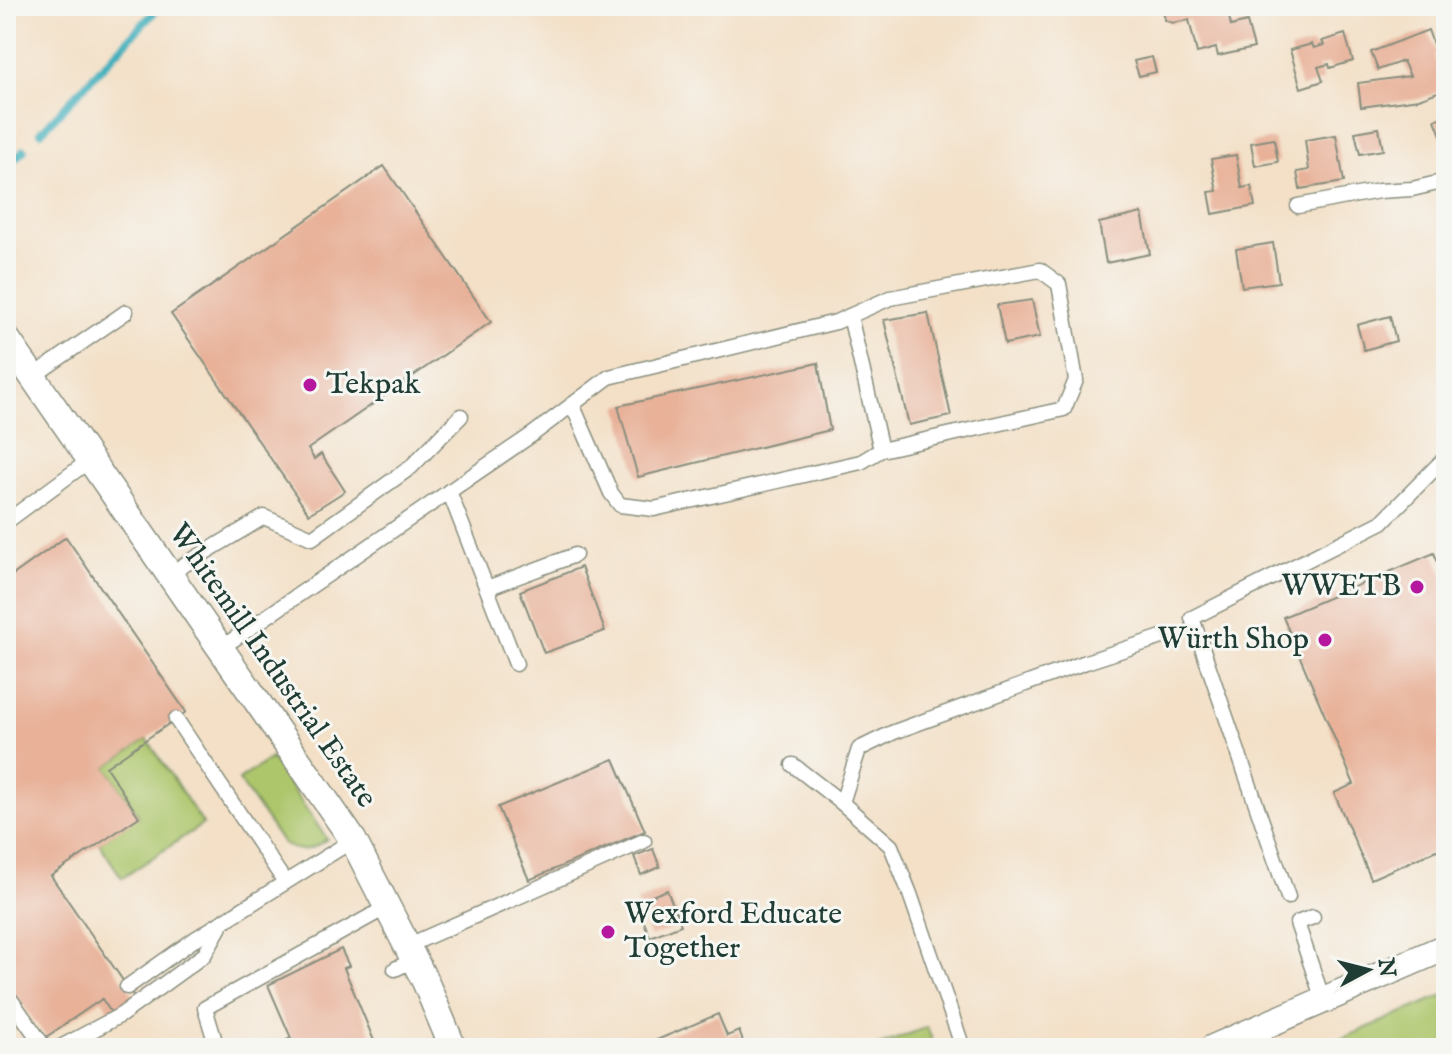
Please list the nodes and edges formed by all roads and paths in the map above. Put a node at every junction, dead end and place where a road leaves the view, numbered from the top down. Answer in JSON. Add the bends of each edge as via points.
{"nodes":[{"id":1,"x":1446,"y":181,"type":"edge"},
{"id":2,"x":1298,"y":206,"type":"dead end"},
{"id":3,"x":126,"y":312,"type":"dead end"},
{"id":4,"x":850,"y":316,"type":"junction"},
{"id":5,"x":6,"y":338,"type":"edge"},
{"id":6,"x":32,"y":377,"type":"junction"},
{"id":7,"x":572,"y":404,"type":"junction"},
{"id":8,"x":461,"y":416,"type":"dead end"},
{"id":9,"x":881,"y":450,"type":"junction"},
{"id":10,"x":1446,"y":457,"type":"edge"},
{"id":11,"x":90,"y":460,"type":"junction"},
{"id":12,"x":449,"y":491,"type":"junction"},
{"id":13,"x":6,"y":522,"type":"edge"},
{"id":14,"x":575,"y":555,"type":"dead end"},
{"id":15,"x":169,"y":574,"type":"junction"},
{"id":16,"x":487,"y":588,"type":"junction"},
{"id":17,"x":1162,"y":637,"type":"dead end"},
{"id":18,"x":221,"y":648,"type":"junction"},
{"id":19,"x":516,"y":664,"type":"dead end"},
{"id":20,"x":176,"y":719,"type":"dead end"},
{"id":21,"x":793,"y":765,"type":"dead end"},
{"id":22,"x":842,"y":803,"type":"junction"},
{"id":23,"x":353,"y":840,"type":"junction"},
{"id":24,"x":644,"y":841,"type":"dead end"},
{"id":25,"x":285,"y":882,"type":"junction"},
{"id":26,"x":1288,"y":897,"type":"dead end"},
{"id":27,"x":387,"y":907,"type":"junction"},
{"id":28,"x":1313,"y":917,"type":"dead end"},
{"id":29,"x":223,"y":921,"type":"junction"},
{"id":30,"x":1446,"y":947,"type":"edge"},
{"id":31,"x":405,"y":958,"type":"junction"},
{"id":32,"x":127,"y":987,"type":"dead end"},
{"id":33,"x":6,"y":993,"type":"edge"},
{"id":34,"x":1323,"y":1000,"type":"junction"},
{"id":35,"x":1264,"y":1038,"type":"edge"},
{"id":36,"x":45,"y":1048,"type":"edge"},
{"id":37,"x":59,"y":1048,"type":"edge"},
{"id":38,"x":217,"y":1048,"type":"edge"},
{"id":39,"x":453,"y":1048,"type":"edge"},
{"id":40,"x":963,"y":1048,"type":"edge"},
{"id":41,"x":1213,"y":1048,"type":"edge"}],
"edges":[{"from":1,"to":2,"type":"lane"},
{"from":3,"to":6,"type":"lane"},
{"from":4,"to":7,"type":"lane","via":[[609,377]]},
{"from":4,"to":9,"type":"lane"},
{"from":4,"to":9,"type":"lane","via":[[890,298],[1040,270],[1059,284],[1076,380],[1064,409]]},
{"from":5,"to":6,"type":"street","name":"Whitemill Industrial Estate"},
{"from":6,"to":11,"type":"street","name":"Whitemill Industrial Estate"},
{"from":7,"to":9,"type":"lane","via":[[620,505],[654,509],[861,462]]},
{"from":7,"to":12,"type":"lane"},
{"from":8,"to":15,"type":"lane","via":[[411,467],[312,538],[264,517]]},
{"from":10,"to":26,"type":"lane","via":[[1382,522],[1192,618]]},
{"from":11,"to":13,"type":"lane"},
{"from":11,"to":15,"type":"street","name":"Whitemill Industrial Estate"},
{"from":12,"to":16,"type":"lane"},
{"from":12,"to":18,"type":"lane"},
{"from":14,"to":16,"type":"lane"},
{"from":15,"to":18,"type":"street","name":"Whitemill Industrial Estate"},
{"from":16,"to":19,"type":"lane"},
{"from":17,"to":22,"type":"lane","via":[[859,749]]},
{"from":18,"to":23,"type":"street","name":"Whitemill Industrial Estate"},
{"from":20,"to":25,"type":"lane"},
{"from":21,"to":22,"type":"lane"},
{"from":22,"to":40,"type":"lane","via":[[891,846]]},
{"from":23,"to":25,"type":"lane"},
{"from":23,"to":27,"type":"street","name":"Whitemill Industrial Estate"},
{"from":24,"to":31,"type":"lane"},
{"from":25,"to":29,"type":"lane"},
{"from":27,"to":31,"type":"street","name":"Whitemill Industrial Estate"},
{"from":27,"to":38,"type":"lane","via":[[205,1008]]},
{"from":28,"to":34,"type":"lane","via":[[1297,923]]},
{"from":29,"to":32,"type":"lane"},
{"from":29,"to":37,"type":"lane","via":[[204,955],[121,1015]]},
{"from":30,"to":34,"type":"street"},
{"from":31,"to":39,"type":"street","name":"Whitemill Industrial Estate"},
{"from":33,"to":36,"type":"lane"},
{"from":34,"to":35,"type":"street"},
{"from":35,"to":41,"type":"street"}]}
